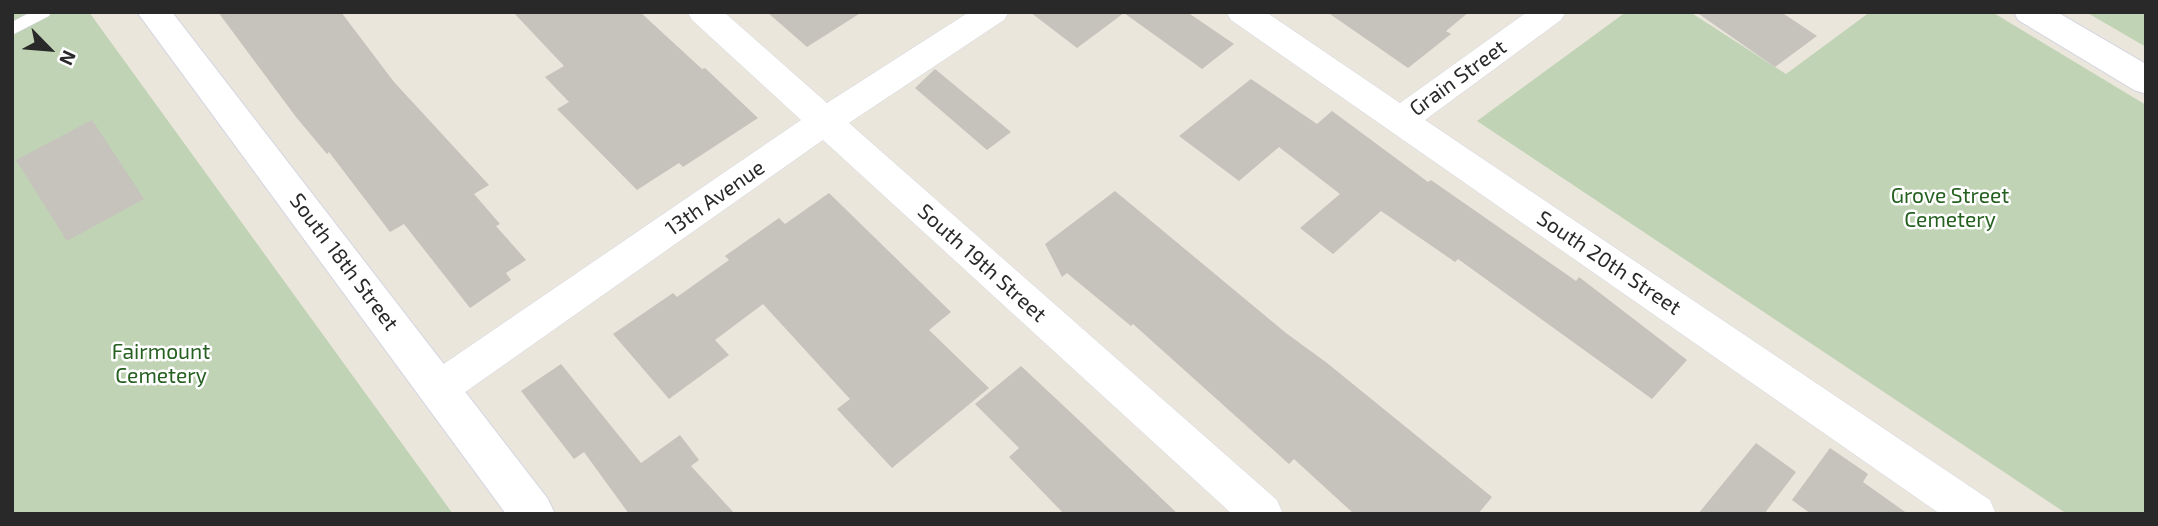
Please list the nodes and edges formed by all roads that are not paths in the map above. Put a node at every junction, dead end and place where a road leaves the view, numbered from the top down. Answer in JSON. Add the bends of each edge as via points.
{"nodes":[{"id":1,"x":44,"y":12,"type":"edge"},
{"id":2,"x":153,"y":12,"type":"edge"},
{"id":3,"x":703,"y":12,"type":"edge"},
{"id":4,"x":993,"y":12,"type":"edge"},
{"id":5,"x":1242,"y":12,"type":"edge"},
{"id":6,"x":1550,"y":12,"type":"edge"},
{"id":7,"x":2031,"y":12,"type":"edge"},
{"id":8,"x":12,"y":29,"type":"edge"},
{"id":9,"x":2146,"y":81,"type":"edge"},
{"id":10,"x":1400,"y":120,"type":"junction"},
{"id":11,"x":824,"y":122,"type":"junction"},
{"id":12,"x":440,"y":388,"type":"junction"},
{"id":13,"x":533,"y":514,"type":"edge"},
{"id":14,"x":1262,"y":514,"type":"edge"},
{"id":15,"x":1975,"y":514,"type":"edge"}],
"edges":[{"from":1,"to":8,"type":"lane"},
{"from":2,"to":12,"type":"street","name":"South 18th Street"},
{"from":3,"to":11,"type":"street","name":"South 19th Street"},
{"from":4,"to":11,"type":"street","name":"13th Avenue"},
{"from":5,"to":10,"type":"street","name":"South 20th Street"},
{"from":6,"to":10,"type":"street","name":"Grain Street"},
{"from":7,"to":9,"type":"street"},
{"from":10,"to":15,"type":"street","name":"South 20th Street"},
{"from":11,"to":12,"type":"street","name":"13th Avenue"},
{"from":11,"to":14,"type":"street","name":"South 19th Street"},
{"from":12,"to":13,"type":"street","name":"South 18th Street"}]}
